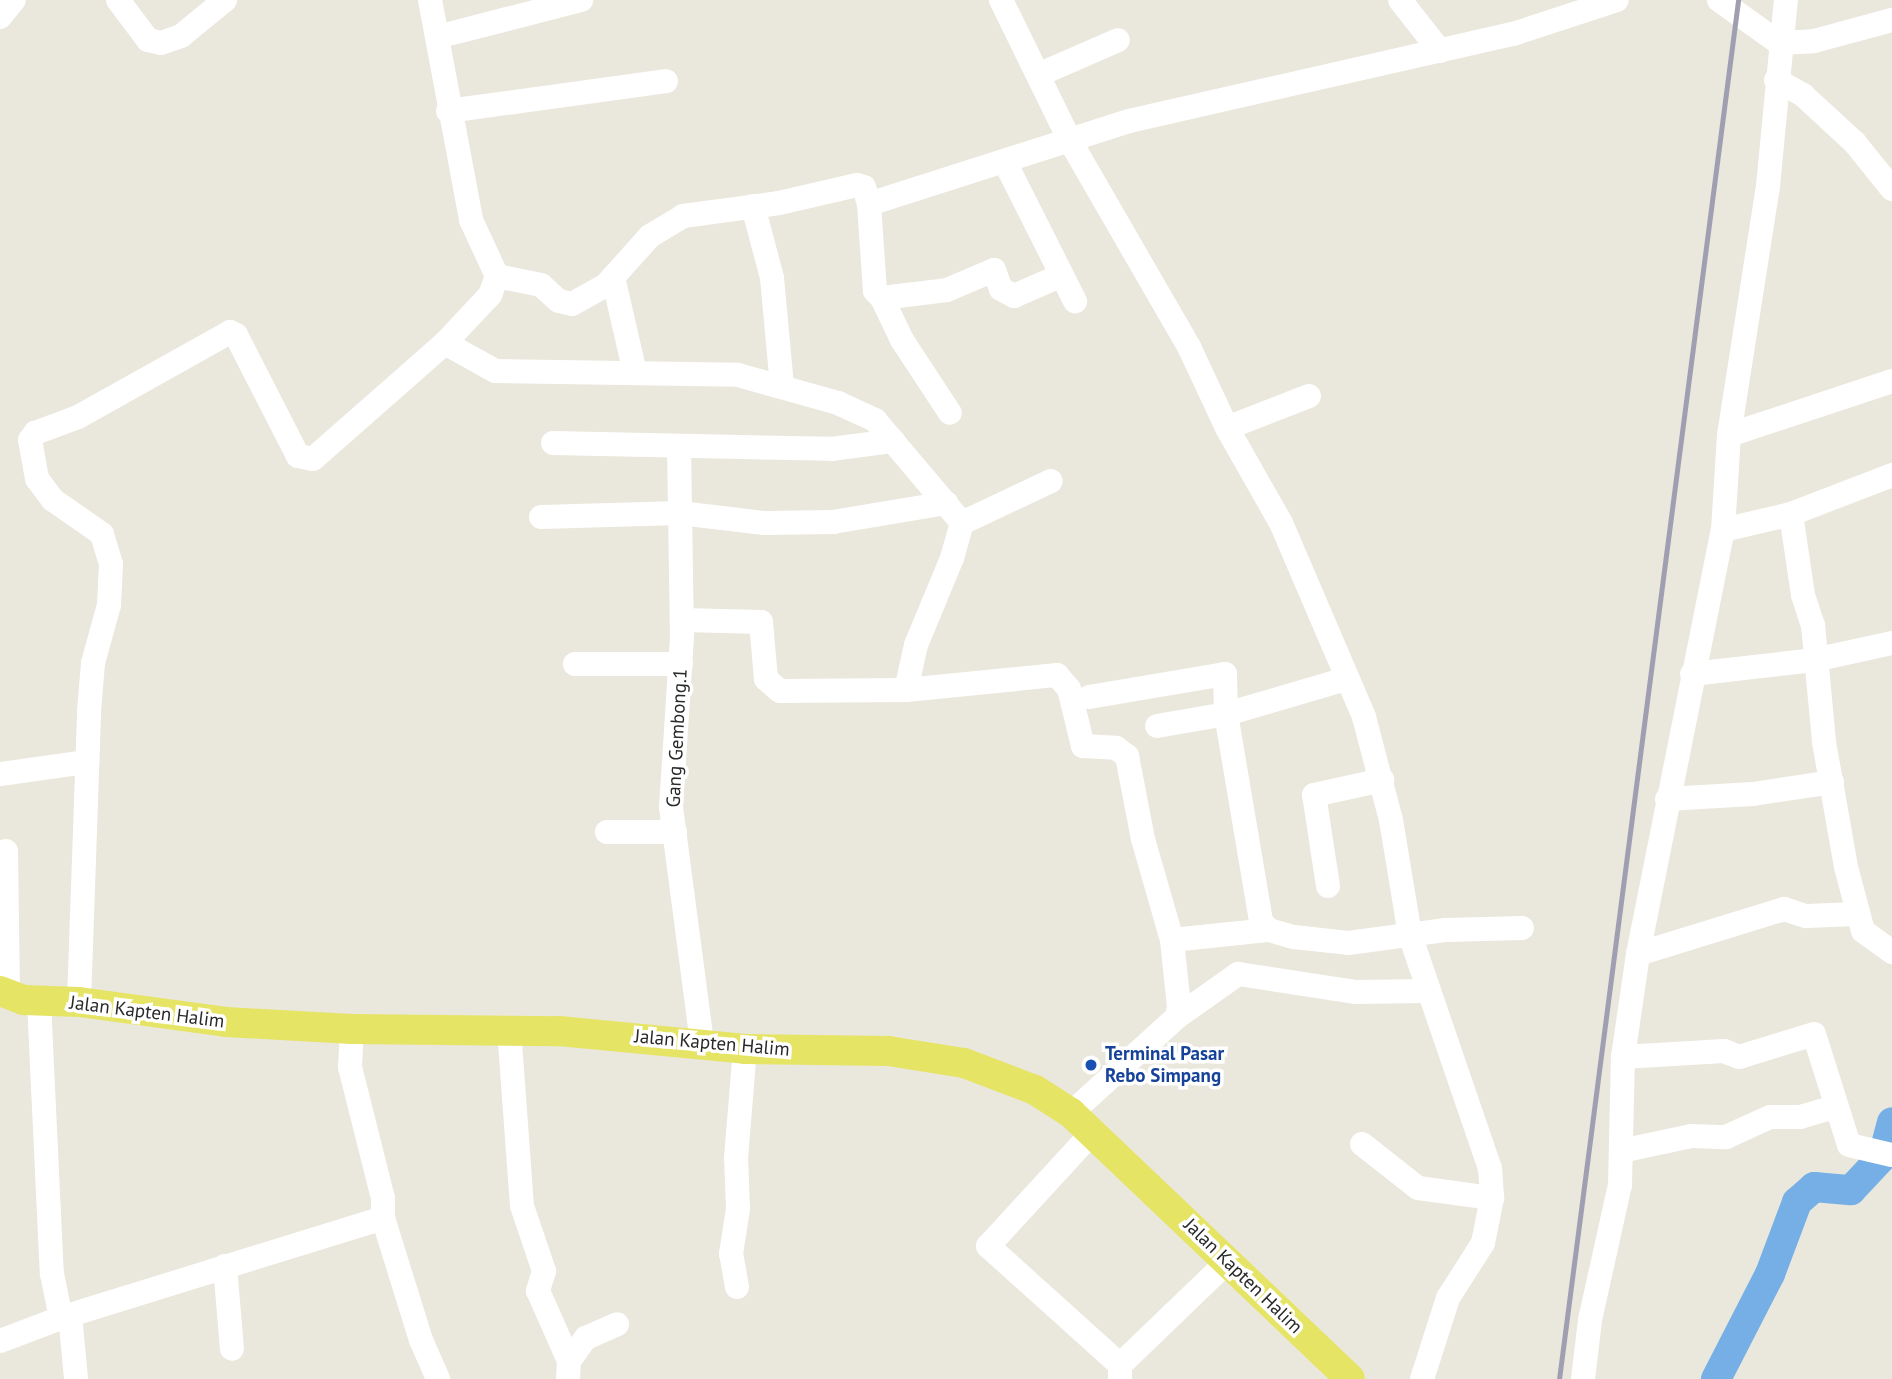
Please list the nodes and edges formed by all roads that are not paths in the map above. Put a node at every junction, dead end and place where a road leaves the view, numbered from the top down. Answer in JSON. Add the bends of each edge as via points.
{"nodes":[{"id":1,"x":14,"y":0,"type":"edge"},
{"id":2,"x":118,"y":0,"type":"edge"},
{"id":3,"x":225,"y":0,"type":"edge"},
{"id":4,"x":430,"y":0,"type":"edge"},
{"id":5,"x":581,"y":0,"type":"edge"},
{"id":6,"x":1001,"y":0,"type":"edge"},
{"id":7,"x":1400,"y":0,"type":"edge"},
{"id":8,"x":1617,"y":0,"type":"edge"},
{"id":9,"x":1719,"y":0,"type":"edge"},
{"id":10,"x":1786,"y":0,"type":"edge"},
{"id":11,"x":0,"y":16,"type":"edge"},
{"id":12,"x":1892,"y":20,"type":"edge"},
{"id":13,"x":437,"y":37,"type":"junction"},
{"id":14,"x":1118,"y":40,"type":"dead end"},
{"id":15,"x":1779,"y":43,"type":"junction"},
{"id":16,"x":1440,"y":51,"type":"junction"},
{"id":17,"x":1038,"y":75,"type":"junction"},
{"id":18,"x":1776,"y":80,"type":"junction"},
{"id":19,"x":666,"y":81,"type":"dead end"},
{"id":20,"x":448,"y":111,"type":"junction"},
{"id":21,"x":1069,"y":139,"type":"junction"},
{"id":22,"x":1004,"y":162,"type":"junction"},
{"id":23,"x":1892,"y":189,"type":"edge"},
{"id":24,"x":869,"y":204,"type":"junction"},
{"id":25,"x":754,"y":206,"type":"junction"},
{"id":26,"x":497,"y":276,"type":"junction"},
{"id":27,"x":1060,"y":276,"type":"junction"},
{"id":28,"x":613,"y":277,"type":"junction"},
{"id":29,"x":882,"y":298,"type":"junction"},
{"id":30,"x":1075,"y":301,"type":"dead end"},
{"id":31,"x":445,"y":343,"type":"junction"},
{"id":32,"x":635,"y":373,"type":"junction"},
{"id":33,"x":1892,"y":381,"type":"edge"},
{"id":34,"x":782,"y":385,"type":"junction"},
{"id":35,"x":1309,"y":396,"type":"dead end"},
{"id":36,"x":950,"y":413,"type":"dead end"},
{"id":37,"x":1227,"y":428,"type":"junction"},
{"id":38,"x":1729,"y":435,"type":"junction"},
{"id":39,"x":893,"y":440,"type":"junction"},
{"id":40,"x":553,"y":443,"type":"dead end"},
{"id":41,"x":679,"y":447,"type":"junction"},
{"id":42,"x":1892,"y":475,"type":"edge"},
{"id":43,"x":1051,"y":481,"type":"dead end"},
{"id":44,"x":946,"y":503,"type":"junction"},
{"id":45,"x":680,"y":513,"type":"junction"},
{"id":46,"x":1791,"y":514,"type":"junction"},
{"id":47,"x":541,"y":517,"type":"dead end"},
{"id":48,"x":961,"y":523,"type":"junction"},
{"id":49,"x":1723,"y":530,"type":"junction"},
{"id":50,"x":682,"y":620,"type":"junction"},
{"id":51,"x":1892,"y":643,"type":"edge"},
{"id":52,"x":1814,"y":660,"type":"junction"},
{"id":53,"x":575,"y":664,"type":"dead end"},
{"id":54,"x":681,"y":664,"type":"junction"},
{"id":55,"x":1692,"y":674,"type":"junction"},
{"id":56,"x":1346,"y":679,"type":"junction"},
{"id":57,"x":906,"y":690,"type":"junction"},
{"id":58,"x":1089,"y":697,"type":"dead end"},
{"id":59,"x":1226,"y":714,"type":"junction"},
{"id":60,"x":1157,"y":726,"type":"dead end"},
{"id":61,"x":87,"y":762,"type":"junction"},
{"id":62,"x":0,"y":774,"type":"edge"},
{"id":63,"x":1382,"y":780,"type":"junction"},
{"id":64,"x":1832,"y":782,"type":"junction"},
{"id":65,"x":1667,"y":799,"type":"junction"},
{"id":66,"x":607,"y":832,"type":"dead end"},
{"id":67,"x":675,"y":832,"type":"junction"},
{"id":68,"x":6,"y":851,"type":"dead end"},
{"id":69,"x":1328,"y":886,"type":"dead end"},
{"id":70,"x":1857,"y":914,"type":"junction"},
{"id":71,"x":1522,"y":928,"type":"dead end"},
{"id":72,"x":1269,"y":930,"type":"junction"},
{"id":73,"x":1410,"y":935,"type":"junction"},
{"id":74,"x":1172,"y":940,"type":"junction"},
{"id":75,"x":1892,"y":952,"type":"edge"},
{"id":76,"x":1638,"y":954,"type":"junction"},
{"id":77,"x":1428,"y":991,"type":"junction"},
{"id":78,"x":4,"y":992,"type":"edge"},
{"id":79,"x":39,"y":1002,"type":"junction"},
{"id":80,"x":79,"y":1002,"type":"junction"},
{"id":81,"x":1177,"y":1017,"type":"junction"},
{"id":82,"x":509,"y":1028,"type":"junction"},
{"id":83,"x":352,"y":1029,"type":"junction"},
{"id":84,"x":702,"y":1044,"type":"junction"},
{"id":85,"x":745,"y":1049,"type":"junction"},
{"id":86,"x":1623,"y":1057,"type":"junction"},
{"id":87,"x":1835,"y":1107,"type":"junction"},
{"id":88,"x":1071,"y":1113,"type":"junction"},
{"id":89,"x":1093,"y":1132,"type":"junction"},
{"id":90,"x":1362,"y":1144,"type":"dead end"},
{"id":91,"x":1621,"y":1151,"type":"junction"},
{"id":92,"x":1883,"y":1153,"type":"edge"},
{"id":93,"x":1492,"y":1198,"type":"junction"},
{"id":94,"x":383,"y":1219,"type":"junction"},
{"id":95,"x":1228,"y":1261,"type":"junction"},
{"id":96,"x":225,"y":1266,"type":"junction"},
{"id":97,"x":737,"y":1287,"type":"dead end"},
{"id":98,"x":65,"y":1317,"type":"junction"},
{"id":99,"x":617,"y":1324,"type":"dead end"},
{"id":100,"x":0,"y":1341,"type":"edge"},
{"id":101,"x":232,"y":1349,"type":"dead end"},
{"id":102,"x":568,"y":1370,"type":"edge"},
{"id":103,"x":1120,"y":1372,"type":"edge"},
{"id":104,"x":76,"y":1379,"type":"edge"},
{"id":105,"x":438,"y":1379,"type":"edge"},
{"id":106,"x":1350,"y":1379,"type":"edge"},
{"id":107,"x":1422,"y":1379,"type":"edge"},
{"id":108,"x":1583,"y":1379,"type":"edge"}],
"edges":[{"from":1,"to":11,"type":"street"},
{"from":2,"to":3,"type":"street","via":[[148,40],[160,43],[181,36]]},
{"from":4,"to":13,"type":"street"},
{"from":5,"to":13,"type":"street"},
{"from":6,"to":17,"type":"street"},
{"from":7,"to":16,"type":"street"},
{"from":8,"to":16,"type":"street","via":[[1513,34]]},
{"from":9,"to":15,"type":"street"},
{"from":10,"to":15,"type":"street"},
{"from":12,"to":15,"type":"street","via":[[1814,41]]},
{"from":13,"to":20,"type":"street"},
{"from":14,"to":17,"type":"street"},
{"from":15,"to":18,"type":"street"},
{"from":16,"to":21,"type":"street","via":[[1366,64]]},
{"from":17,"to":21,"type":"street"},
{"from":18,"to":23,"type":"street","via":[[1803,96],[1855,143]]},
{"from":18,"to":38,"type":"street","via":[[1768,186]]},
{"from":19,"to":20,"type":"street"},
{"from":20,"to":26,"type":"street","via":[[471,220]]},
{"from":21,"to":22,"type":"street"},
{"from":21,"to":37,"type":"street","via":[[1190,349]]},
{"from":22,"to":24,"type":"street"},
{"from":22,"to":27,"type":"street"},
{"from":24,"to":25,"type":"street","via":[[864,187],[857,185]]},
{"from":24,"to":29,"type":"street","via":[[875,291]]},
{"from":25,"to":28,"type":"street","via":[[665,222]]},
{"from":25,"to":34,"type":"street","via":[[772,278]]},
{"from":26,"to":28,"type":"street","via":[[541,285],[566,304],[587,298]]},
{"from":26,"to":31,"type":"street","via":[[490,295]]},
{"from":27,"to":29,"type":"street","via":[[1014,296],[1001,289],[994,270],[947,290]]},
{"from":27,"to":30,"type":"street"},
{"from":28,"to":32,"type":"street"},
{"from":29,"to":36,"type":"street","via":[[902,340]]},
{"from":31,"to":32,"type":"street","via":[[495,371]]},
{"from":31,"to":61,"type":"street","via":[[313,459],[298,456],[236,335],[230,332],[78,417],[35,433],[30,452],[37,480],[52,500],[103,534],[111,565],[109,605],[93,663]]},
{"from":32,"to":34,"type":"street","via":[[738,375]]},
{"from":33,"to":38,"type":"street"},
{"from":34,"to":39,"type":"street","via":[[858,410]]},
{"from":35,"to":37,"type":"street"},
{"from":37,"to":56,"type":"street","via":[[1281,523]]},
{"from":38,"to":49,"type":"street"},
{"from":39,"to":41,"type":"street","via":[[831,449]]},
{"from":39,"to":44,"type":"street"},
{"from":40,"to":41,"type":"street"},
{"from":41,"to":45,"type":"street","name":"Gang Gembong.1"},
{"from":42,"to":46,"type":"street"},
{"from":43,"to":48,"type":"street"},
{"from":44,"to":45,"type":"street","via":[[833,522],[764,523]]},
{"from":44,"to":48,"type":"street"},
{"from":45,"to":47,"type":"street"},
{"from":45,"to":50,"type":"street","name":"Gang Gembong.1"},
{"from":46,"to":49,"type":"street"},
{"from":46,"to":52,"type":"street","via":[[1803,595],[1813,625]]},
{"from":48,"to":57,"type":"street","via":[[952,558],[916,645]]},
{"from":49,"to":55,"type":"street"},
{"from":50,"to":54,"type":"street","name":"Gang Gembong.1"},
{"from":50,"to":57,"type":"street","via":[[761,622],[766,679],[779,691]]},
{"from":51,"to":52,"type":"street"},
{"from":52,"to":55,"type":"street"},
{"from":52,"to":64,"type":"street"},
{"from":53,"to":54,"type":"street"},
{"from":54,"to":67,"type":"street","name":"Gang Gembong.1","via":[[671,807]]},
{"from":55,"to":65,"type":"street"},
{"from":56,"to":59,"type":"street"},
{"from":56,"to":63,"type":"street","via":[[1364,717]]},
{"from":57,"to":74,"type":"street","via":[[1064,678],[1083,746],[1116,748],[1130,764],[1143,839]]},
{"from":58,"to":59,"type":"street","via":[[1225,674]]},
{"from":59,"to":60,"type":"street"},
{"from":59,"to":72,"type":"street","via":[[1261,922]]},
{"from":61,"to":62,"type":"street"},
{"from":61,"to":80,"type":"street"},
{"from":63,"to":69,"type":"street","via":[[1314,795]]},
{"from":63,"to":73,"type":"street"},
{"from":64,"to":65,"type":"street","via":[[1753,794]]},
{"from":64,"to":70,"type":"street"},
{"from":65,"to":76,"type":"street"},
{"from":66,"to":67,"type":"street"},
{"from":67,"to":84,"type":"street","name":"Gang Gembong.1"},
{"from":68,"to":78,"type":"street"},
{"from":70,"to":75,"type":"street","via":[[1863,931]]},
{"from":70,"to":76,"type":"street","via":[[1806,916],[1784,909]]},
{"from":71,"to":73,"type":"street"},
{"from":72,"to":73,"type":"street","via":[[1324,942]]},
{"from":72,"to":74,"type":"street"},
{"from":73,"to":77,"type":"street"},
{"from":74,"to":81,"type":"street"},
{"from":76,"to":86,"type":"street"},
{"from":77,"to":81,"type":"street","via":[[1343,991],[1238,974]]},
{"from":77,"to":93,"type":"street","via":[[1490,1168]]},
{"from":78,"to":79,"type":"main road","name":"Jalan Kapten Halim"},
{"from":79,"to":80,"type":"main road","name":"Jalan Kapten Halim"},
{"from":79,"to":98,"type":"street","via":[[52,1275]]},
{"from":80,"to":83,"type":"main road","name":"Jalan Kapten Halim","via":[[226,1022]]},
{"from":81,"to":88,"type":"street"},
{"from":82,"to":83,"type":"main road","name":"Jalan Kapten Halim"},
{"from":82,"to":84,"type":"main road","name":"Jalan Kapten Halim"},
{"from":82,"to":102,"type":"street","via":[[522,1206],[544,1271],[538,1291]]},
{"from":83,"to":94,"type":"street","via":[[350,1067],[383,1198]]},
{"from":84,"to":85,"type":"main road","name":"Jalan Kapten Halim"},
{"from":85,"to":88,"type":"main road","name":"Jalan Kapten Halim","via":[[888,1051],[964,1063],[1035,1090]]},
{"from":85,"to":97,"type":"street","via":[[736,1158],[738,1209],[731,1254]]},
{"from":86,"to":87,"type":"street","via":[[1724,1051],[1739,1057],[1814,1034]]},
{"from":86,"to":91,"type":"street"},
{"from":87,"to":91,"type":"street","via":[[1800,1117],[1770,1117],[1726,1137],[1691,1136]]},
{"from":87,"to":92,"type":"street","via":[[1849,1145]]},
{"from":88,"to":89,"type":"main road","name":"Jalan Kapten Halim"},
{"from":89,"to":95,"type":"main road","name":"Jalan Kapten Halim"},
{"from":89,"to":103,"type":"street","via":[[988,1246]]},
{"from":90,"to":93,"type":"street","via":[[1418,1188]]},
{"from":91,"to":108,"type":"street","via":[[1617,1206],[1590,1320]]},
{"from":93,"to":107,"type":"street","via":[[1483,1243],[1448,1298]]},
{"from":94,"to":96,"type":"street"},
{"from":94,"to":105,"type":"street"},
{"from":95,"to":103,"type":"street"},
{"from":95,"to":106,"type":"main road","name":"Jalan Kapten Halim"},
{"from":96,"to":98,"type":"street"},
{"from":96,"to":101,"type":"street"},
{"from":98,"to":100,"type":"street"},
{"from":98,"to":104,"type":"street"},
{"from":99,"to":102,"type":"street","via":[[586,1338]]}]}
